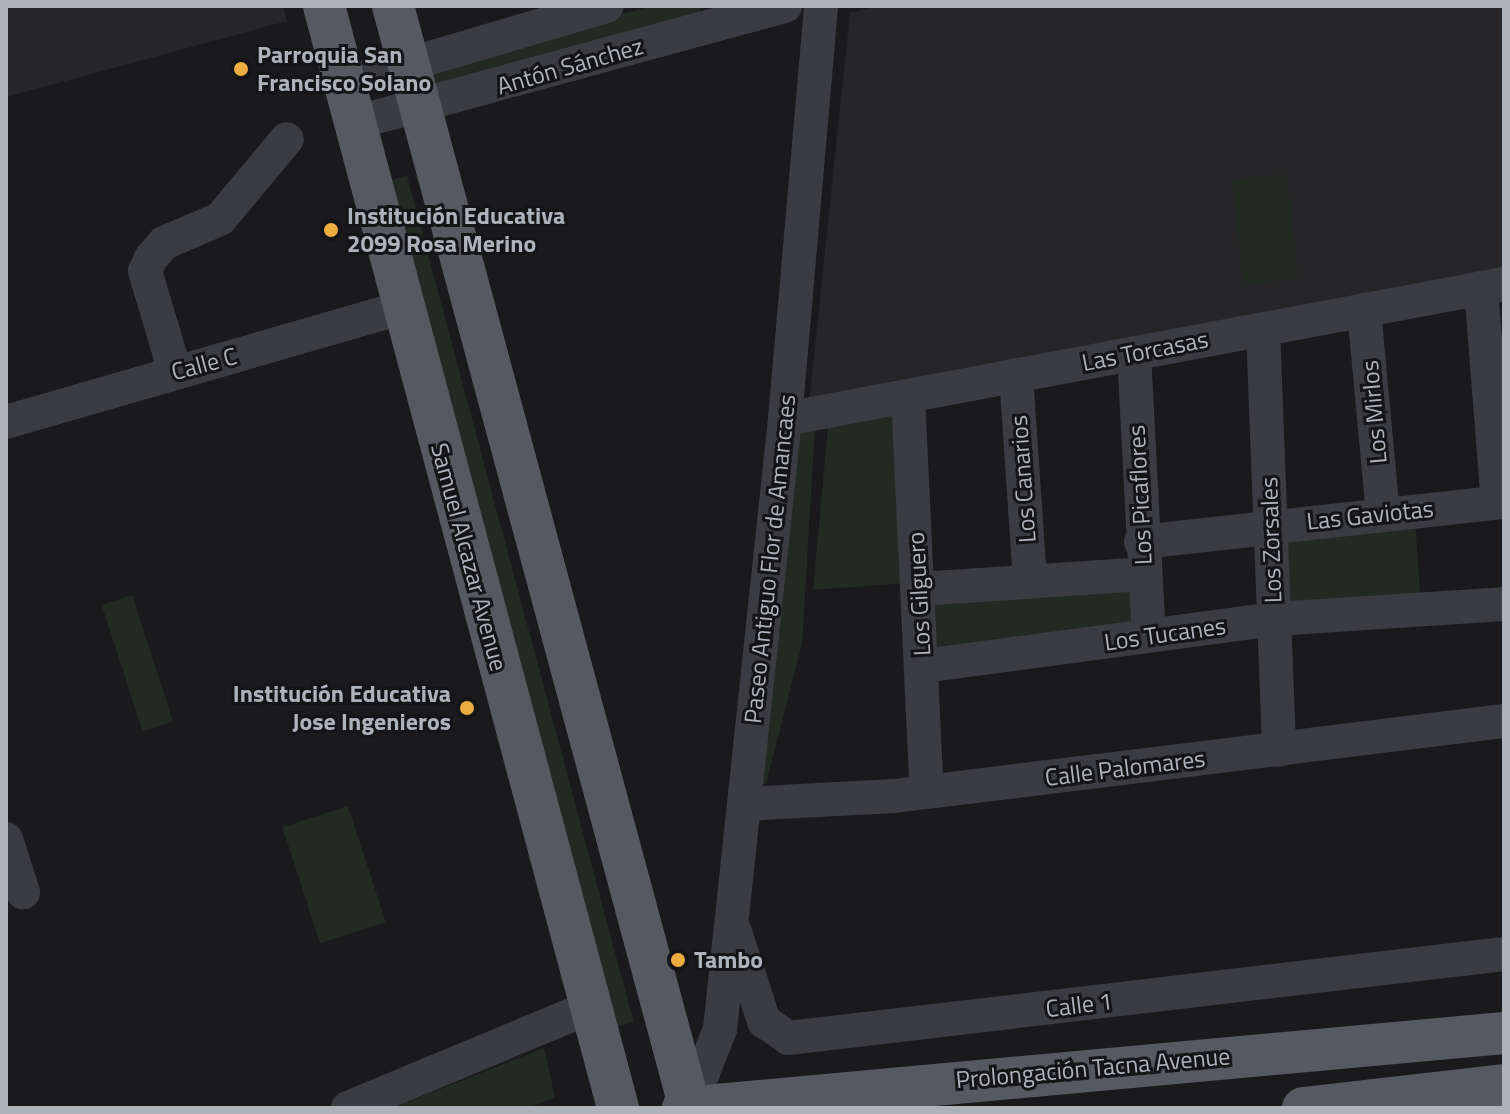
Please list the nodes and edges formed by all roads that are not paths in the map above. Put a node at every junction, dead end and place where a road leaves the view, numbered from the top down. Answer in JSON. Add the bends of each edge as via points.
{"nodes":[{"id":1,"x":324,"y":6,"type":"edge"},
{"id":2,"x":393,"y":6,"type":"edge"},
{"id":3,"x":607,"y":6,"type":"edge"},
{"id":4,"x":785,"y":6,"type":"edge"},
{"id":5,"x":821,"y":6,"type":"edge"},
{"id":6,"x":739,"y":12,"type":"edge"},
{"id":7,"x":409,"y":64,"type":"junction"},
{"id":8,"x":345,"y":83,"type":"junction"},
{"id":9,"x":420,"y":108,"type":"junction"},
{"id":10,"x":354,"y":123,"type":"junction"},
{"id":11,"x":287,"y":139,"type":"dead end"},
{"id":12,"x":1492,"y":286,"type":"edge"},
{"id":13,"x":402,"y":308,"type":"junction"},
{"id":14,"x":1364,"y":310,"type":"junction"},
{"id":15,"x":1263,"y":329,"type":"junction"},
{"id":16,"x":1134,"y":353,"type":"junction"},
{"id":17,"x":175,"y":372,"type":"junction"},
{"id":18,"x":1016,"y":375,"type":"junction"},
{"id":19,"x":908,"y":396,"type":"junction"},
{"id":20,"x":785,"y":419,"type":"junction"},
{"id":21,"x":6,"y":422,"type":"edge"},
{"id":22,"x":1501,"y":502,"type":"edge"},
{"id":23,"x":1383,"y":514,"type":"junction"},
{"id":24,"x":1270,"y":526,"type":"junction"},
{"id":25,"x":1142,"y":558,"type":"junction"},
{"id":26,"x":1030,"y":582,"type":"junction"},
{"id":27,"x":919,"y":589,"type":"junction"},
{"id":28,"x":1504,"y":604,"type":"edge"},
{"id":29,"x":1274,"y":619,"type":"junction"},
{"id":30,"x":1149,"y":636,"type":"junction"},
{"id":31,"x":923,"y":666,"type":"junction"},
{"id":32,"x":1504,"y":721,"type":"edge"},
{"id":33,"x":1279,"y":750,"type":"junction"},
{"id":34,"x":927,"y":792,"type":"junction"},
{"id":35,"x":745,"y":804,"type":"junction"},
{"id":36,"x":6,"y":839,"type":"edge"},
{"id":37,"x":23,"y":892,"type":"dead end"},
{"id":38,"x":731,"y":920,"type":"junction"},
{"id":39,"x":1504,"y":954,"type":"edge"},
{"id":40,"x":591,"y":1007,"type":"junction"},
{"id":41,"x":1504,"y":1033,"type":"edge"},
{"id":42,"x":1504,"y":1085,"type":"edge"},
{"id":43,"x":687,"y":1107,"type":"edge"},
{"id":44,"x":348,"y":1108,"type":"edge"},
{"id":45,"x":618,"y":1108,"type":"edge"},
{"id":46,"x":1303,"y":1108,"type":"edge"}],
"edges":[{"from":1,"to":8,"type":"main road","name":"Samuel Alcazar Avenue"},
{"from":2,"to":7,"type":"main road"},
{"from":3,"to":7,"type":"street","name":"Antón Sánchez"},
{"from":4,"to":6,"type":"street","name":"Antón Sánchez"},
{"from":5,"to":20,"type":"street","name":"Paseo Antiguo Flor de Amancaes"},
{"from":6,"to":9,"type":"street","name":"Antón Sánchez"},
{"from":7,"to":8,"type":"street","name":"Antón Sánchez"},
{"from":7,"to":9,"type":"main road"},
{"from":8,"to":10,"type":"main road","name":"Samuel Alcazar Avenue"},
{"from":9,"to":10,"type":"street","name":"Antón Sánchez"},
{"from":9,"to":43,"type":"main road"},
{"from":10,"to":13,"type":"main road","name":"Samuel Alcazar Avenue"},
{"from":11,"to":17,"type":"street","via":[[220,219],[164,243],[151,258],[145,271]]},
{"from":12,"to":14,"type":"street","name":"Las Torcasas"},
{"from":12,"to":22,"type":"street"},
{"from":13,"to":17,"type":"street","name":"Calle C"},
{"from":13,"to":40,"type":"main road","name":"Samuel Alcazar Avenue"},
{"from":14,"to":15,"type":"street","name":"Las Torcasas"},
{"from":14,"to":23,"type":"street","name":"Los Mirlos"},
{"from":15,"to":16,"type":"street","name":"Las Torcasas"},
{"from":15,"to":24,"type":"street","name":"Los Zorsales"},
{"from":16,"to":18,"type":"street","name":"Las Torcasas"},
{"from":16,"to":25,"type":"street","name":"Los Picaflores"},
{"from":17,"to":21,"type":"street","name":"Calle C"},
{"from":18,"to":19,"type":"street","name":"Las Torcasas"},
{"from":18,"to":26,"type":"street","name":"Los Canarios"},
{"from":19,"to":20,"type":"street","name":"Las Torcasas"},
{"from":19,"to":27,"type":"street","name":"Los Gilguero"},
{"from":20,"to":35,"type":"street","name":"Paseo Antiguo Flor de Amancaes"},
{"from":22,"to":23,"type":"street","name":"Las Gaviotas"},
{"from":23,"to":24,"type":"street","name":"Las Gaviotas"},
{"from":24,"to":25,"type":"street","name":"Las Gaviotas"},
{"from":24,"to":29,"type":"street","name":"Los Zorsales"},
{"from":25,"to":26,"type":"street","name":"Las Gaviotas"},
{"from":25,"to":30,"type":"street","name":"Los Picaflores"},
{"from":26,"to":27,"type":"street","name":"Las Gaviotas"},
{"from":27,"to":31,"type":"street","name":"Los Gilguero"},
{"from":28,"to":29,"type":"street","name":"Los Tucanes"},
{"from":29,"to":30,"type":"street","name":"Los Tucanes"},
{"from":29,"to":33,"type":"street","name":"Los Zorsales"},
{"from":30,"to":31,"type":"street","name":"Los Tucanes"},
{"from":31,"to":34,"type":"street","name":"Los Gilguero"},
{"from":32,"to":33,"type":"street","name":"Calle Palomares"},
{"from":33,"to":34,"type":"street","name":"Calle Palomares"},
{"from":34,"to":35,"type":"street","name":"Calle Palomares"},
{"from":35,"to":38,"type":"street","name":"Paseo Antiguo Flor de Amancaes"},
{"from":36,"to":37,"type":"street"},
{"from":38,"to":39,"type":"street","name":"Calle 1","via":[[764,1021],[788,1038]]},
{"from":38,"to":43,"type":"street","name":"Paseo Antiguo Flor de Amancaes","via":[[720,1029]]},
{"from":40,"to":44,"type":"street"},
{"from":40,"to":45,"type":"main road","name":"Samuel Alcazar Avenue"},
{"from":41,"to":43,"type":"main road","name":"Prolongación Tacna Avenue"},
{"from":42,"to":46,"type":"main road"}]}
